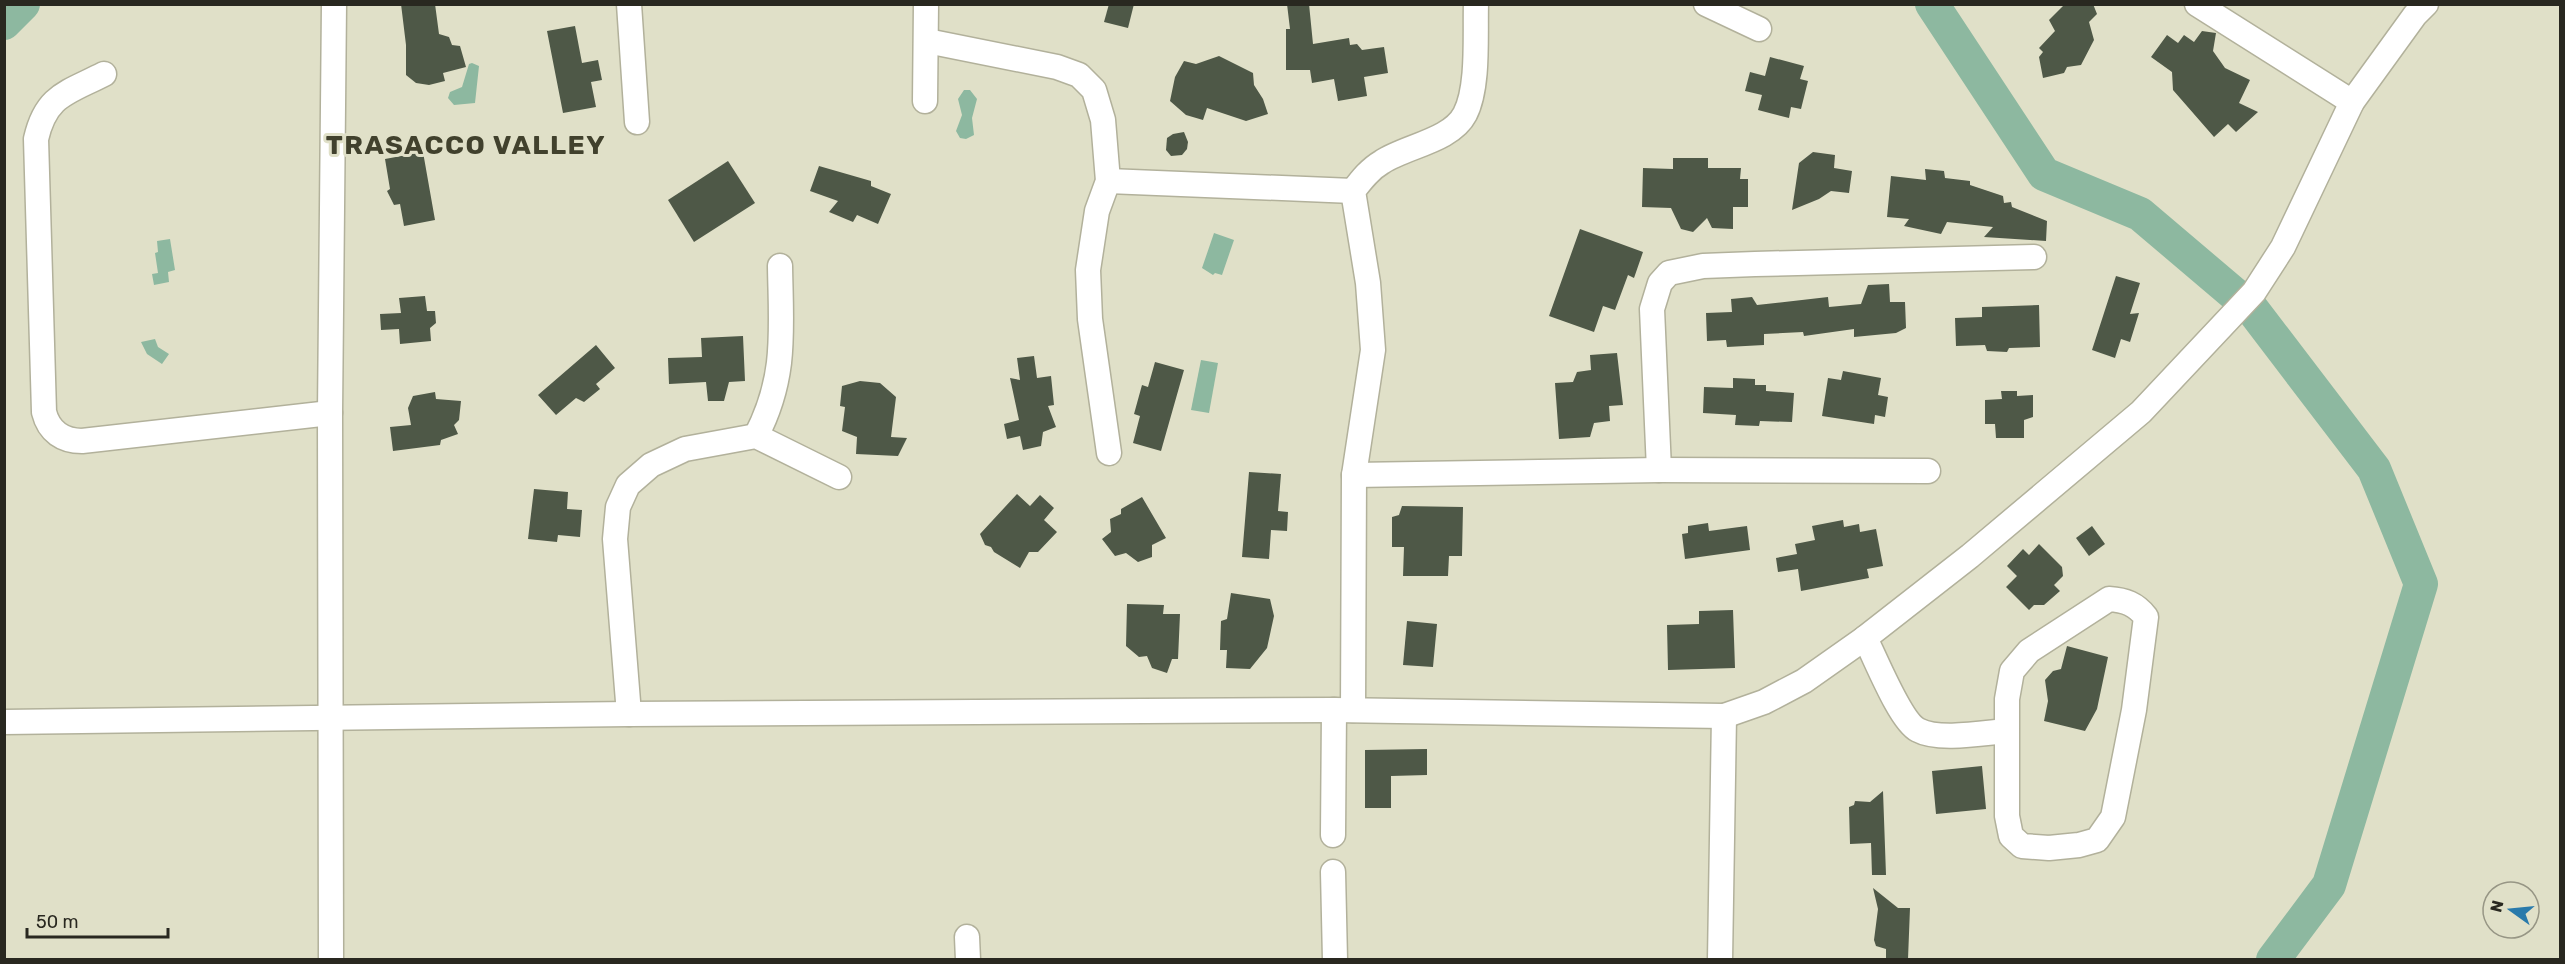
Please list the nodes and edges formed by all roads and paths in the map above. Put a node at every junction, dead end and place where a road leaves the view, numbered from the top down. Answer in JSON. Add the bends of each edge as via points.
{"nodes":[{"id":1,"x":334,"y":4,"type":"edge"},
{"id":2,"x":630,"y":4,"type":"edge"},
{"id":3,"x":926,"y":4,"type":"edge"},
{"id":4,"x":1476,"y":4,"type":"edge"},
{"id":5,"x":1706,"y":4,"type":"edge"},
{"id":6,"x":2197,"y":4,"type":"edge"},
{"id":7,"x":2426,"y":4,"type":"edge"},
{"id":8,"x":2226,"y":13,"type":"edge"},
{"id":9,"x":1759,"y":29,"type":"dead end"},
{"id":10,"x":927,"y":41,"type":"junction"},
{"id":11,"x":104,"y":75,"type":"dead end"},
{"id":12,"x":926,"y":101,"type":"dead end"},
{"id":13,"x":2352,"y":102,"type":"junction"},
{"id":14,"x":637,"y":122,"type":"dead end"},
{"id":15,"x":1108,"y":182,"type":"junction"},
{"id":16,"x":1353,"y":191,"type":"junction"},
{"id":17,"x":2034,"y":256,"type":"dead end"},
{"id":18,"x":780,"y":266,"type":"dead end"},
{"id":19,"x":330,"y":413,"type":"junction"},
{"id":20,"x":756,"y":436,"type":"junction"},
{"id":21,"x":1109,"y":453,"type":"dead end"},
{"id":22,"x":1659,"y":470,"type":"junction"},
{"id":23,"x":1928,"y":471,"type":"dead end"},
{"id":24,"x":1353,"y":476,"type":"junction"},
{"id":25,"x":839,"y":477,"type":"dead end"},
{"id":26,"x":1865,"y":638,"type":"junction"},
{"id":27,"x":1344,"y":710,"type":"junction"},
{"id":28,"x":629,"y":714,"type":"junction"},
{"id":29,"x":1724,"y":716,"type":"junction"},
{"id":30,"x":332,"y":717,"type":"junction"},
{"id":31,"x":4,"y":722,"type":"edge"},
{"id":32,"x":2006,"y":731,"type":"junction"},
{"id":33,"x":1334,"y":835,"type":"dead end"},
{"id":34,"x":1333,"y":872,"type":"dead end"},
{"id":35,"x":331,"y":960,"type":"edge"},
{"id":36,"x":1335,"y":960,"type":"edge"},
{"id":37,"x":1720,"y":960,"type":"edge"}],
"edges":[{"from":1,"to":19,"type":"street"},
{"from":2,"to":14,"type":"street"},
{"from":3,"to":10,"type":"street"},
{"from":4,"to":16,"type":"street","via":[[1472,79],[1464,115],[1437,136],[1374,167]]},
{"from":5,"to":9,"type":"street"},
{"from":6,"to":8,"type":"street"},
{"from":7,"to":13,"type":"street"},
{"from":8,"to":13,"type":"street"},
{"from":10,"to":12,"type":"street"},
{"from":10,"to":15,"type":"street","via":[[1057,67],[1088,81],[1103,120]]},
{"from":11,"to":19,"type":"street","via":[[52,101],[40,119],[36,139],[46,421],[61,437],[82,441]]},
{"from":13,"to":26,"type":"street","via":[[2283,247],[2231,320],[2141,412],[1970,556]]},
{"from":15,"to":16,"type":"street"},
{"from":15,"to":21,"type":"street","via":[[1097,211],[1088,270],[1090,319]]},
{"from":16,"to":24,"type":"street","via":[[1368,283],[1373,350]]},
{"from":17,"to":22,"type":"street","via":[[1702,266],[1669,273],[1660,283],[1652,309]]},
{"from":18,"to":20,"type":"street","via":[[778,380],[769,413]]},
{"from":19,"to":30,"type":"street"},
{"from":20,"to":25,"type":"street"},
{"from":20,"to":28,"type":"street","via":[[685,449],[651,465],[628,485],[618,507],[615,539]]},
{"from":22,"to":23,"type":"street"},
{"from":22,"to":24,"type":"street"},
{"from":24,"to":27,"type":"street"},
{"from":26,"to":29,"type":"street","via":[[1804,681],[1764,702]]},
{"from":26,"to":32,"type":"street","via":[[1905,719],[1919,731],[1939,735]]},
{"from":27,"to":28,"type":"street"},
{"from":27,"to":29,"type":"street"},
{"from":27,"to":33,"type":"street"},
{"from":28,"to":30,"type":"street"},
{"from":29,"to":37,"type":"street"},
{"from":30,"to":31,"type":"street"},
{"from":30,"to":35,"type":"street"},
{"from":32,"to":32,"type":"street","via":[[2007,816],[2012,836],[2022,846],[2049,848],[2097,840],[2113,817],[2134,710],[2146,617],[2139,608],[2109,599],[2029,651],[2012,671]]},
{"from":34,"to":36,"type":"street"}]}
